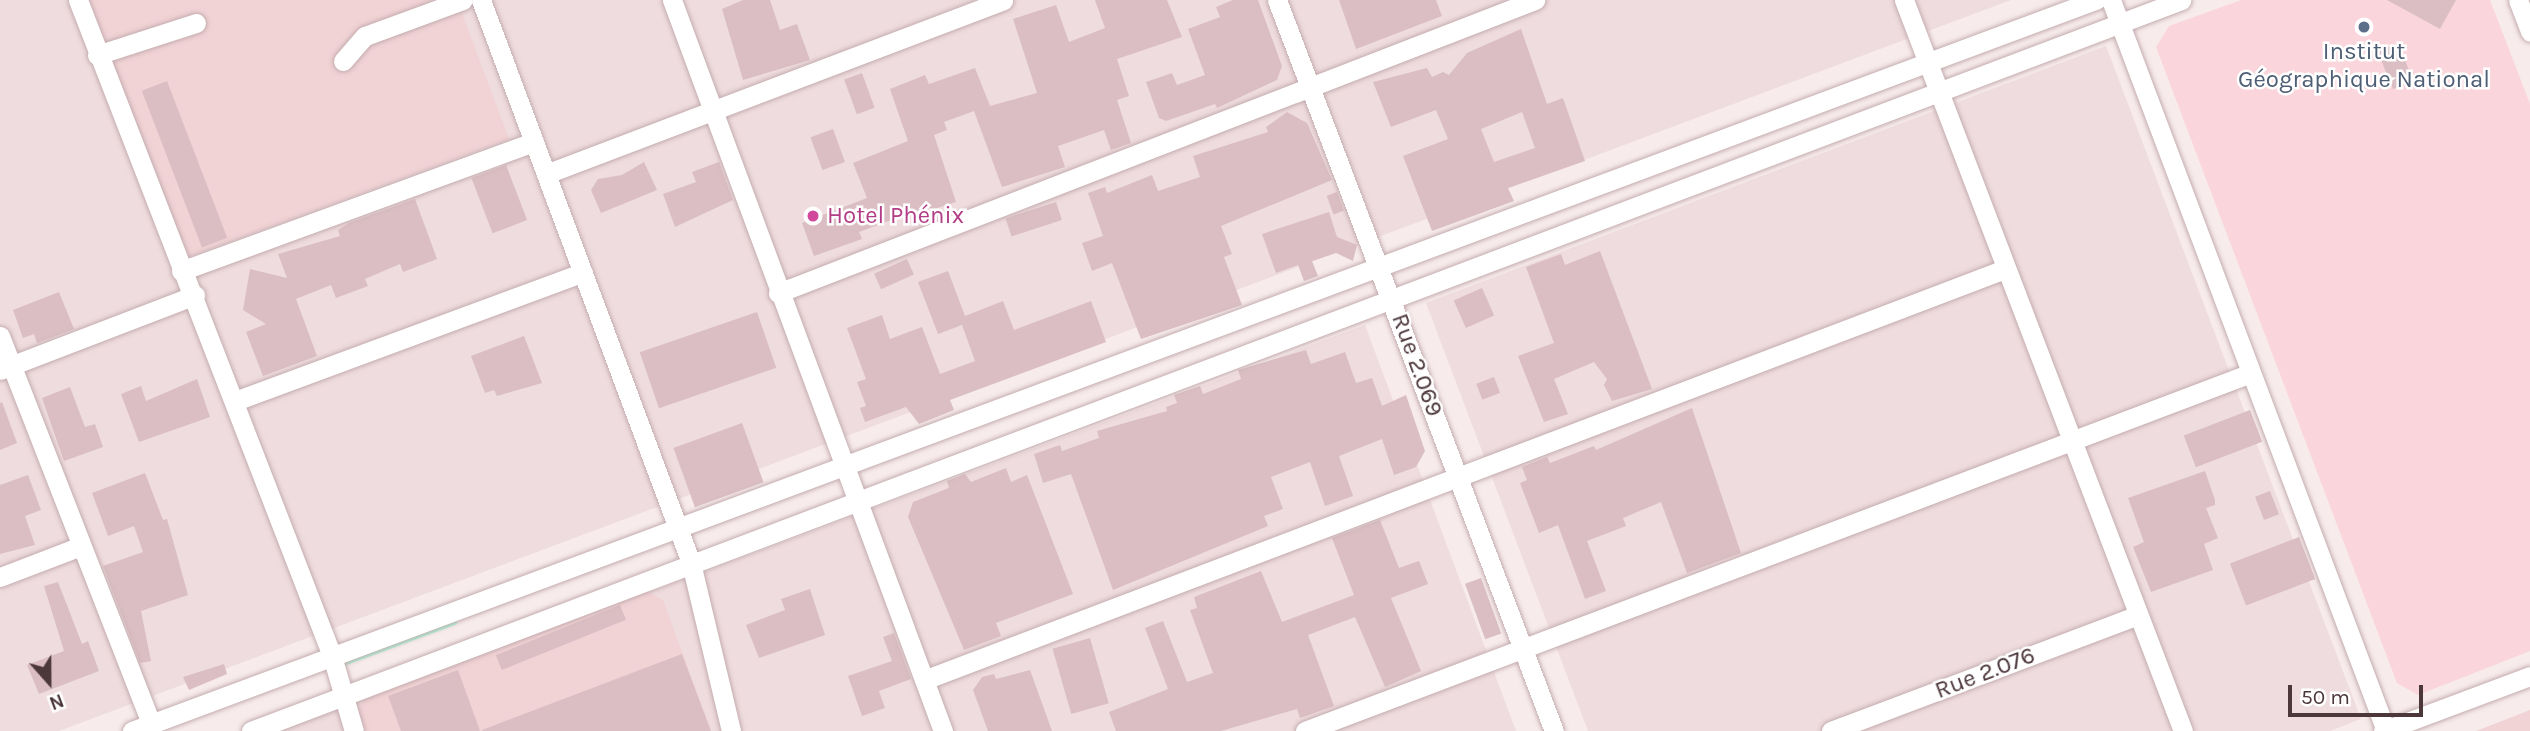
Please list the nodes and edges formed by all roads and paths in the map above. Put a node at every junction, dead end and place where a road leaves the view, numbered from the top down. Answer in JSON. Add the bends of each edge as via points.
{"nodes":[{"id":1,"x":78,"y":0,"type":"edge"},
{"id":2,"x":463,"y":0,"type":"edge"},
{"id":3,"x":481,"y":0,"type":"edge"},
{"id":4,"x":672,"y":0,"type":"edge"},
{"id":5,"x":1003,"y":0,"type":"edge"},
{"id":6,"x":1277,"y":0,"type":"edge"},
{"id":7,"x":1535,"y":0,"type":"edge"},
{"id":8,"x":1905,"y":0,"type":"edge"},
{"id":9,"x":2096,"y":0,"type":"edge"},
{"id":10,"x":2111,"y":0,"type":"edge"},
{"id":11,"x":2181,"y":0,"type":"edge"},
{"id":12,"x":2518,"y":0,"type":"edge"},
{"id":13,"x":196,"y":23,"type":"dead end"},
{"id":14,"x":2118,"y":24,"type":"junction"},
{"id":15,"x":2530,"y":32,"type":"edge"},
{"id":16,"x":97,"y":55,"type":"junction"},
{"id":17,"x":343,"y":61,"type":"dead end"},
{"id":18,"x":1928,"y":63,"type":"junction"},
{"id":19,"x":1311,"y":87,"type":"junction"},
{"id":20,"x":1938,"y":93,"type":"junction"},
{"id":21,"x":712,"y":110,"type":"junction"},
{"id":22,"x":534,"y":142,"type":"junction"},
{"id":23,"x":546,"y":174,"type":"junction"},
{"id":24,"x":1382,"y":266,"type":"junction"},
{"id":25,"x":2006,"y":269,"type":"junction"},
{"id":26,"x":181,"y":271,"type":"junction"},
{"id":27,"x":583,"y":272,"type":"junction"},
{"id":28,"x":778,"y":293,"type":"junction"},
{"id":29,"x":195,"y":295,"type":"junction"},
{"id":30,"x":1393,"y":299,"type":"junction"},
{"id":31,"x":0,"y":336,"type":"edge"},
{"id":32,"x":6,"y":368,"type":"edge"},
{"id":33,"x":2251,"y":373,"type":"junction"},
{"id":34,"x":235,"y":401,"type":"junction"},
{"id":35,"x":2072,"y":441,"type":"junction"},
{"id":36,"x":842,"y":467,"type":"junction"},
{"id":37,"x":1458,"y":474,"type":"junction"},
{"id":38,"x":856,"y":500,"type":"junction"},
{"id":39,"x":680,"y":530,"type":"junction"},
{"id":40,"x":81,"y":546,"type":"junction"},
{"id":41,"x":691,"y":563,"type":"junction"},
{"id":42,"x":0,"y":577,"type":"edge"},
{"id":43,"x":2138,"y":615,"type":"junction"},
{"id":44,"x":1523,"y":648,"type":"junction"},
{"id":45,"x":332,"y":656,"type":"junction"},
{"id":46,"x":2530,"y":676,"type":"edge"},
{"id":47,"x":924,"y":680,"type":"junction"},
{"id":48,"x":346,"y":696,"type":"junction"},
{"id":49,"x":151,"y":724,"type":"junction"},
{"id":50,"x":132,"y":731,"type":"edge"},
{"id":51,"x":251,"y":731,"type":"edge"},
{"id":52,"x":354,"y":731,"type":"edge"},
{"id":53,"x":730,"y":731,"type":"edge"},
{"id":54,"x":943,"y":731,"type":"edge"},
{"id":55,"x":1305,"y":731,"type":"edge"},
{"id":56,"x":1554,"y":731,"type":"edge"},
{"id":57,"x":1831,"y":731,"type":"edge"},
{"id":58,"x":2183,"y":731,"type":"edge"},
{"id":59,"x":2385,"y":731,"type":"edge"}],
"edges":[{"from":1,"to":16,"type":"street"},
{"from":2,"to":17,"type":"street","via":[[365,36]]},
{"from":3,"to":22,"type":"street"},
{"from":4,"to":21,"type":"street"},
{"from":5,"to":21,"type":"street"},
{"from":6,"to":19,"type":"street","name":"Rue 2.069"},
{"from":7,"to":19,"type":"street"},
{"from":8,"to":18,"type":"street"},
{"from":9,"to":18,"type":"street"},
{"from":10,"to":14,"type":"street"},
{"from":11,"to":14,"type":"street"},
{"from":12,"to":15,"type":"street"},
{"from":13,"to":16,"type":"street"},
{"from":14,"to":20,"type":"street"},
{"from":14,"to":33,"type":"street"},
{"from":16,"to":26,"type":"street"},
{"from":18,"to":20,"type":"street"},
{"from":18,"to":24,"type":"street"},
{"from":19,"to":24,"type":"street","name":"Rue 2.069"},
{"from":19,"to":28,"type":"street"},
{"from":20,"to":25,"type":"street"},
{"from":20,"to":30,"type":"street"},
{"from":21,"to":23,"type":"street"},
{"from":21,"to":28,"type":"street"},
{"from":22,"to":23,"type":"street"},
{"from":22,"to":26,"type":"street"},
{"from":23,"to":27,"type":"street"},
{"from":24,"to":30,"type":"street","name":"Rue 2.069"},
{"from":24,"to":36,"type":"street"},
{"from":25,"to":35,"type":"street"},
{"from":25,"to":37,"type":"street"},
{"from":26,"to":29,"type":"street"},
{"from":27,"to":34,"type":"street"},
{"from":27,"to":39,"type":"street"},
{"from":28,"to":36,"type":"street"},
{"from":29,"to":32,"type":"street"},
{"from":29,"to":34,"type":"street"},
{"from":30,"to":37,"type":"street","name":"Rue 2.069"},
{"from":30,"to":38,"type":"street"},
{"from":31,"to":32,"type":"street"},
{"from":32,"to":40,"type":"street"},
{"from":33,"to":35,"type":"street"},
{"from":33,"to":59,"type":"street"},
{"from":34,"to":45,"type":"street"},
{"from":35,"to":43,"type":"street"},
{"from":35,"to":44,"type":"street"},
{"from":36,"to":38,"type":"street"},
{"from":36,"to":39,"type":"street"},
{"from":37,"to":44,"type":"street","name":"Rue 2.069"},
{"from":37,"to":47,"type":"street"},
{"from":38,"to":41,"type":"street"},
{"from":38,"to":47,"type":"street"},
{"from":39,"to":41,"type":"street"},
{"from":39,"to":45,"type":"street"},
{"from":40,"to":42,"type":"street"},
{"from":40,"to":49,"type":"street"},
{"from":41,"to":48,"type":"street"},
{"from":41,"to":53,"type":"street"},
{"from":43,"to":57,"type":"street","name":"Rue 2.076"},
{"from":43,"to":58,"type":"street"},
{"from":44,"to":55,"type":"street"},
{"from":44,"to":56,"type":"street","name":"Rue 2.069"},
{"from":45,"to":48,"type":"street"},
{"from":45,"to":49,"type":"street"},
{"from":46,"to":59,"type":"street"},
{"from":47,"to":54,"type":"street"},
{"from":48,"to":51,"type":"street"},
{"from":48,"to":52,"type":"street"},
{"from":49,"to":50,"type":"street"}]}
